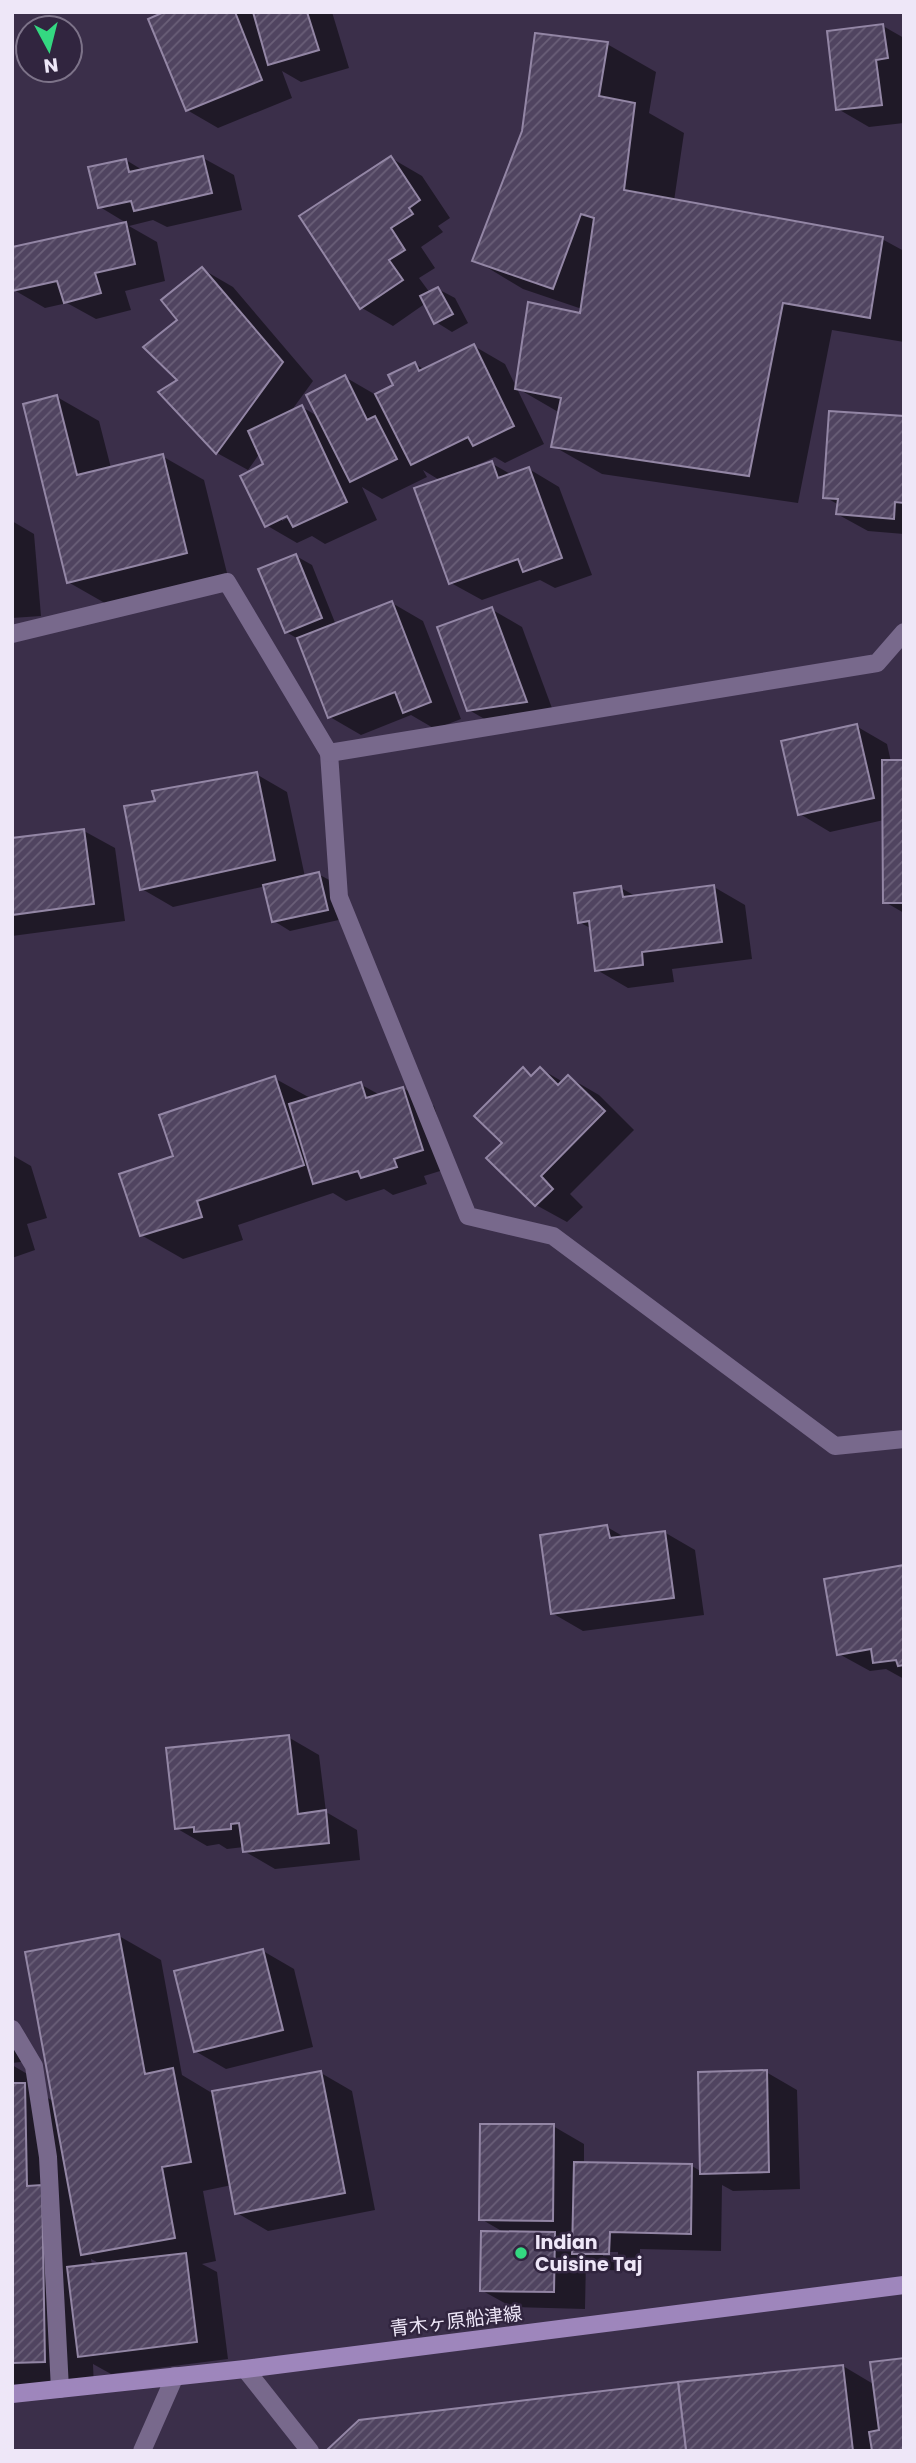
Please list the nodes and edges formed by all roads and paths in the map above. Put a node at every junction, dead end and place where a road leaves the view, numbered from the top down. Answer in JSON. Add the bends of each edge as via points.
{"nodes":[{"id":1,"x":904,"y":632,"type":"edge"},
{"id":2,"x":12,"y":634,"type":"edge"},
{"id":3,"x":329,"y":753,"type":"junction"},
{"id":4,"x":904,"y":1439,"type":"edge"},
{"id":5,"x":12,"y":2029,"type":"edge"},
{"id":6,"x":904,"y":2285,"type":"edge"},
{"id":7,"x":245,"y":2369,"type":"junction"},
{"id":8,"x":175,"y":2376,"type":"junction"},
{"id":9,"x":60,"y":2389,"type":"junction"},
{"id":10,"x":12,"y":2394,"type":"edge"},
{"id":11,"x":142,"y":2451,"type":"edge"},
{"id":12,"x":310,"y":2451,"type":"edge"}],
"edges":[{"from":1,"to":3,"type":"street","via":[[877,663]]},
{"from":2,"to":3,"type":"street","via":[[227,582]]},
{"from":3,"to":4,"type":"street","via":[[340,897],[468,1216],[553,1236],[835,1446]]},
{"from":5,"to":9,"type":"street","via":[[34,2066],[48,2157]]},
{"from":6,"to":7,"type":"main road","name":"青木ヶ原船津線"},
{"from":7,"to":8,"type":"main road","name":"青木ヶ原船津線"},
{"from":7,"to":12,"type":"street"},
{"from":8,"to":9,"type":"main road","name":"青木ヶ原船津線"},
{"from":8,"to":11,"type":"street"},
{"from":9,"to":10,"type":"main road","name":"青木ヶ原船津線"}]}
